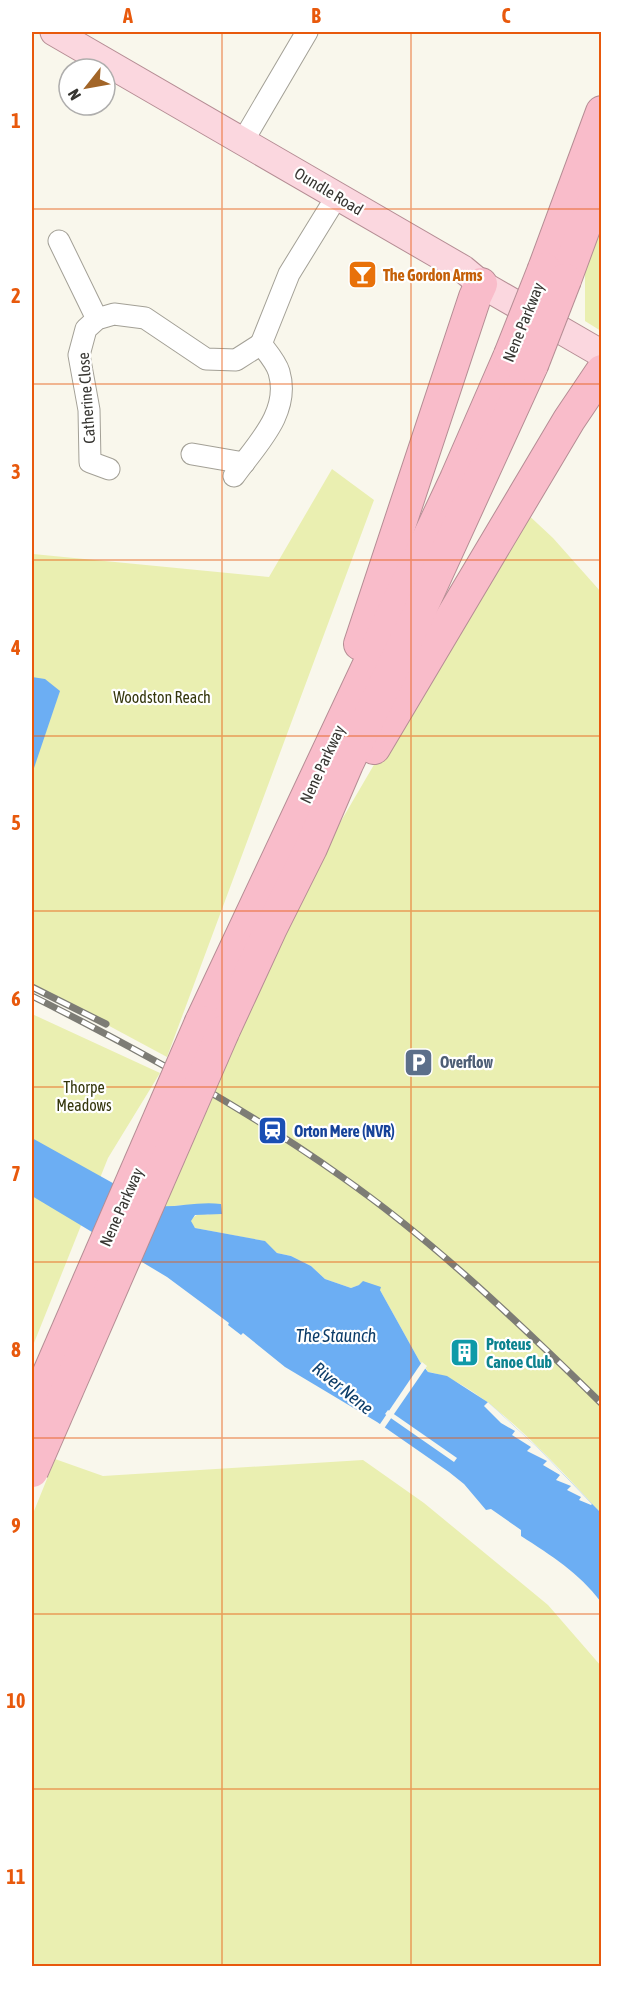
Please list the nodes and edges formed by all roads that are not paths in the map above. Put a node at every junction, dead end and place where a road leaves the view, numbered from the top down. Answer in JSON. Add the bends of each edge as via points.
{"nodes":[{"id":1,"x":54,"y":32,"type":"edge"},
{"id":2,"x":307,"y":32,"type":"edge"},
{"id":3,"x":602,"y":112,"type":"edge"},
{"id":4,"x":243,"y":141,"type":"junction"},
{"id":5,"x":602,"y":179,"type":"edge"},
{"id":6,"x":338,"y":196,"type":"junction"},
{"id":7,"x":59,"y":242,"type":"dead end"},
{"id":8,"x":555,"y":275,"type":"junction"},
{"id":9,"x":481,"y":284,"type":"junction"},
{"id":10,"x":97,"y":319,"type":"junction"},
{"id":11,"x":261,"y":344,"type":"junction"},
{"id":12,"x":602,"y":354,"type":"edge"},
{"id":13,"x":602,"y":371,"type":"edge"},
{"id":14,"x":192,"y":454,"type":"dead end"},
{"id":15,"x":110,"y":469,"type":"dead end"},
{"id":16,"x":301,"y":839,"type":"junction"},
{"id":17,"x":212,"y":1027,"type":"junction"},
{"id":18,"x":32,"y":1412,"type":"edge"},
{"id":19,"x":32,"y":1471,"type":"edge"}],
"edges":[{"from":1,"to":4,"type":"main road","name":"Oundle Road"},
{"from":2,"to":4,"type":"street"},
{"from":3,"to":8,"type":"highway","name":"Nene Parkway"},
{"from":4,"to":6,"type":"main road","name":"Oundle Road"},
{"from":5,"to":8,"type":"highway","name":"Nene Parkway"},
{"from":6,"to":9,"type":"main road","name":"Oundle Road","via":[[463,269]]},
{"from":6,"to":11,"type":"street","via":[[288,274]]},
{"from":7,"to":10,"type":"street"},
{"from":8,"to":16,"type":"highway","name":"Nene Parkway","bridge":true,"via":[[416,619],[347,764]]},
{"from":9,"to":12,"type":"main road","name":"Oundle Road"},
{"from":9,"to":16,"type":"highway","via":[[363,635]]},
{"from":10,"to":11,"type":"street","via":[[114,314],[145,318],[206,359],[236,360]]},
{"from":10,"to":15,"type":"street","name":"Catherine Close","via":[[86,329],[80,355],[89,410],[90,462]]},
{"from":11,"to":14,"type":"street","via":[[279,370],[283,396],[276,420],[239,470]]},
{"from":13,"to":16,"type":"highway","via":[[569,420],[344,800]]},
{"from":16,"to":17,"type":"highway","name":"Nene Parkway"},
{"from":17,"to":18,"type":"highway","name":"Nene Parkway","bridge":true},
{"from":17,"to":19,"type":"highway","name":"Nene Parkway","bridge":true}]}
